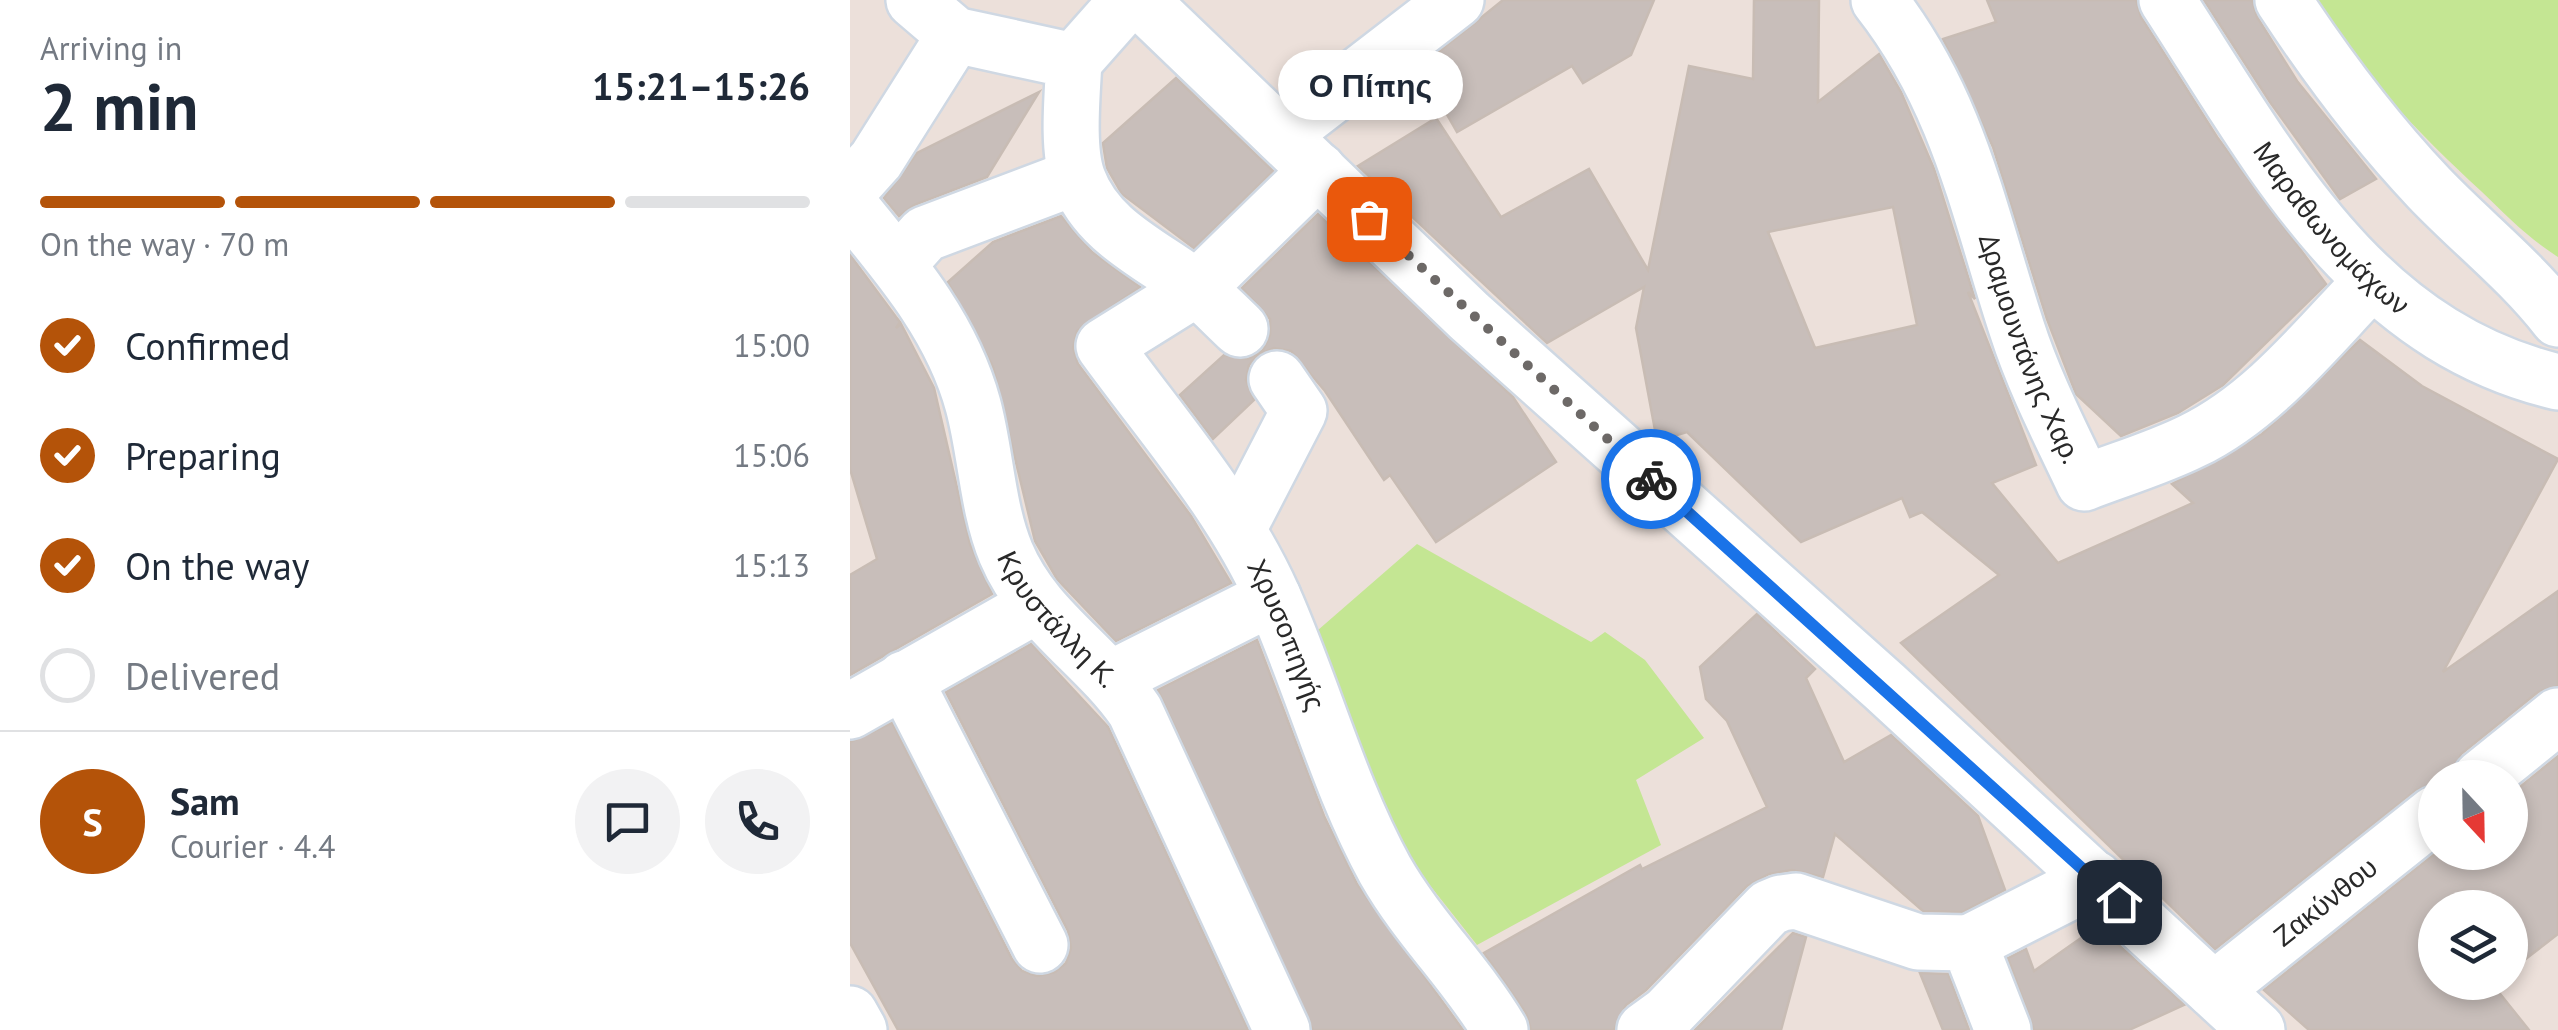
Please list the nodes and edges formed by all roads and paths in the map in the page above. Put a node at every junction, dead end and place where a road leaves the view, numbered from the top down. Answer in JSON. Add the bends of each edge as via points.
{"nodes":[{"id":1,"x":914,"y":0,"type":"edge"},
{"id":2,"x":1128,"y":0,"type":"edge"},
{"id":3,"x":1140,"y":0,"type":"edge"},
{"id":4,"x":1456,"y":0,"type":"edge"},
{"id":5,"x":1879,"y":0,"type":"edge"},
{"id":6,"x":2167,"y":0,"type":"edge"},
{"id":7,"x":2283,"y":0,"type":"edge"},
{"id":8,"x":955,"y":36,"type":"junction"},
{"id":9,"x":1074,"y":61,"type":"junction"},
{"id":10,"x":1300,"y":153,"type":"junction"},
{"id":11,"x":1076,"y":177,"type":"junction"},
{"id":12,"x":850,"y":188,"type":"edge"},
{"id":13,"x":850,"y":206,"type":"edge"},
{"id":14,"x":898,"y":264,"type":"junction"},
{"id":15,"x":2371,"y":282,"type":"junction"},
{"id":16,"x":1197,"y":288,"type":"junction"},
{"id":17,"x":2558,"y":319,"type":"edge"},
{"id":18,"x":1240,"y":329,"type":"dead end"},
{"id":19,"x":1277,"y":379,"type":"dead end"},
{"id":20,"x":2558,"y":382,"type":"edge"},
{"id":21,"x":1238,"y":530,"type":"junction"},
{"id":22,"x":1273,"y":597,"type":"junction"},
{"id":23,"x":1035,"y":606,"type":"junction"},
{"id":24,"x":1112,"y":678,"type":"junction"},
{"id":25,"x":904,"y":680,"type":"junction"},
{"id":26,"x":850,"y":711,"type":"edge"},
{"id":27,"x":2558,"y":716,"type":"edge"},
{"id":28,"x":2503,"y":760,"type":"edge"},
{"id":29,"x":2418,"y":828,"type":"edge"},
{"id":30,"x":2095,"y":879,"type":"junction"},
{"id":31,"x":1969,"y":943,"type":"junction"},
{"id":32,"x":1040,"y":945,"type":"dead end"},
{"id":33,"x":2214,"y":990,"type":"junction"},
{"id":34,"x":850,"y":1014,"type":"edge"},
{"id":35,"x":860,"y":1030,"type":"edge"},
{"id":36,"x":1282,"y":1030,"type":"edge"},
{"id":37,"x":1500,"y":1030,"type":"edge"},
{"id":38,"x":1645,"y":1030,"type":"edge"},
{"id":39,"x":2002,"y":1030,"type":"edge"},
{"id":40,"x":2257,"y":1030,"type":"edge"}],
"edges":[{"from":1,"to":8,"type":"street"},
{"from":2,"to":9,"type":"street"},
{"from":3,"to":10,"type":"street"},
{"from":4,"to":10,"type":"street","name":"Χρυσοπηγής"},
{"from":5,"to":15,"type":"street","name":"Δραμουντάνης Χαρ.","via":[[1956,130],[2017,328],[2084,483],[2194,441],[2236,414]]},
{"from":6,"to":15,"type":"street","name":"Μαραθωνομάχων","via":[[2284,176]]},
{"from":7,"to":17,"type":"street","via":[[2402,158]]},
{"from":8,"to":9,"type":"street"},
{"from":8,"to":12,"type":"street","via":[[876,160]]},
{"from":9,"to":11,"type":"street"},
{"from":10,"to":16,"type":"street","name":"Χρυσοπηγής"},
{"from":10,"to":30,"type":"street","via":[[1469,316]]},
{"from":11,"to":14,"type":"street","via":[[925,234]]},
{"from":11,"to":16,"type":"street","via":[[1105,222]]},
{"from":13,"to":14,"type":"street","name":"Κρυστάλλη Κ."},
{"from":14,"to":23,"type":"street","name":"Κρυστάλλη Κ.","via":[[954,351],[973,404],[1006,553]]},
{"from":15,"to":20,"type":"street","name":"Μαραθωνομάχων","via":[[2446,340]]},
{"from":16,"to":18,"type":"street"},
{"from":16,"to":21,"type":"street","name":"Χρυσοπηγής","via":[[1104,346]]},
{"from":19,"to":21,"type":"street","via":[[1299,410]]},
{"from":21,"to":22,"type":"street","name":"Χρυσοπηγής"},
{"from":22,"to":24,"type":"street"},
{"from":22,"to":37,"type":"street","name":"Χρυσοπηγής","via":[[1385,869]]},
{"from":23,"to":24,"type":"street","name":"Κρυστάλλη Κ."},
{"from":23,"to":25,"type":"street"},
{"from":24,"to":36,"type":"street","name":"Κρυστάλλη Κ.","via":[[1158,755]]},
{"from":25,"to":26,"type":"street"},
{"from":25,"to":32,"type":"street"},
{"from":27,"to":28,"type":"street"},
{"from":29,"to":33,"type":"street","name":"Ζακύνθου"},
{"from":30,"to":31,"type":"street"},
{"from":30,"to":33,"type":"street"},
{"from":31,"to":38,"type":"street","via":[[1918,942],[1796,901],[1781,903]]},
{"from":31,"to":39,"type":"street"},
{"from":33,"to":40,"type":"street"},
{"from":34,"to":35,"type":"street"}]}
